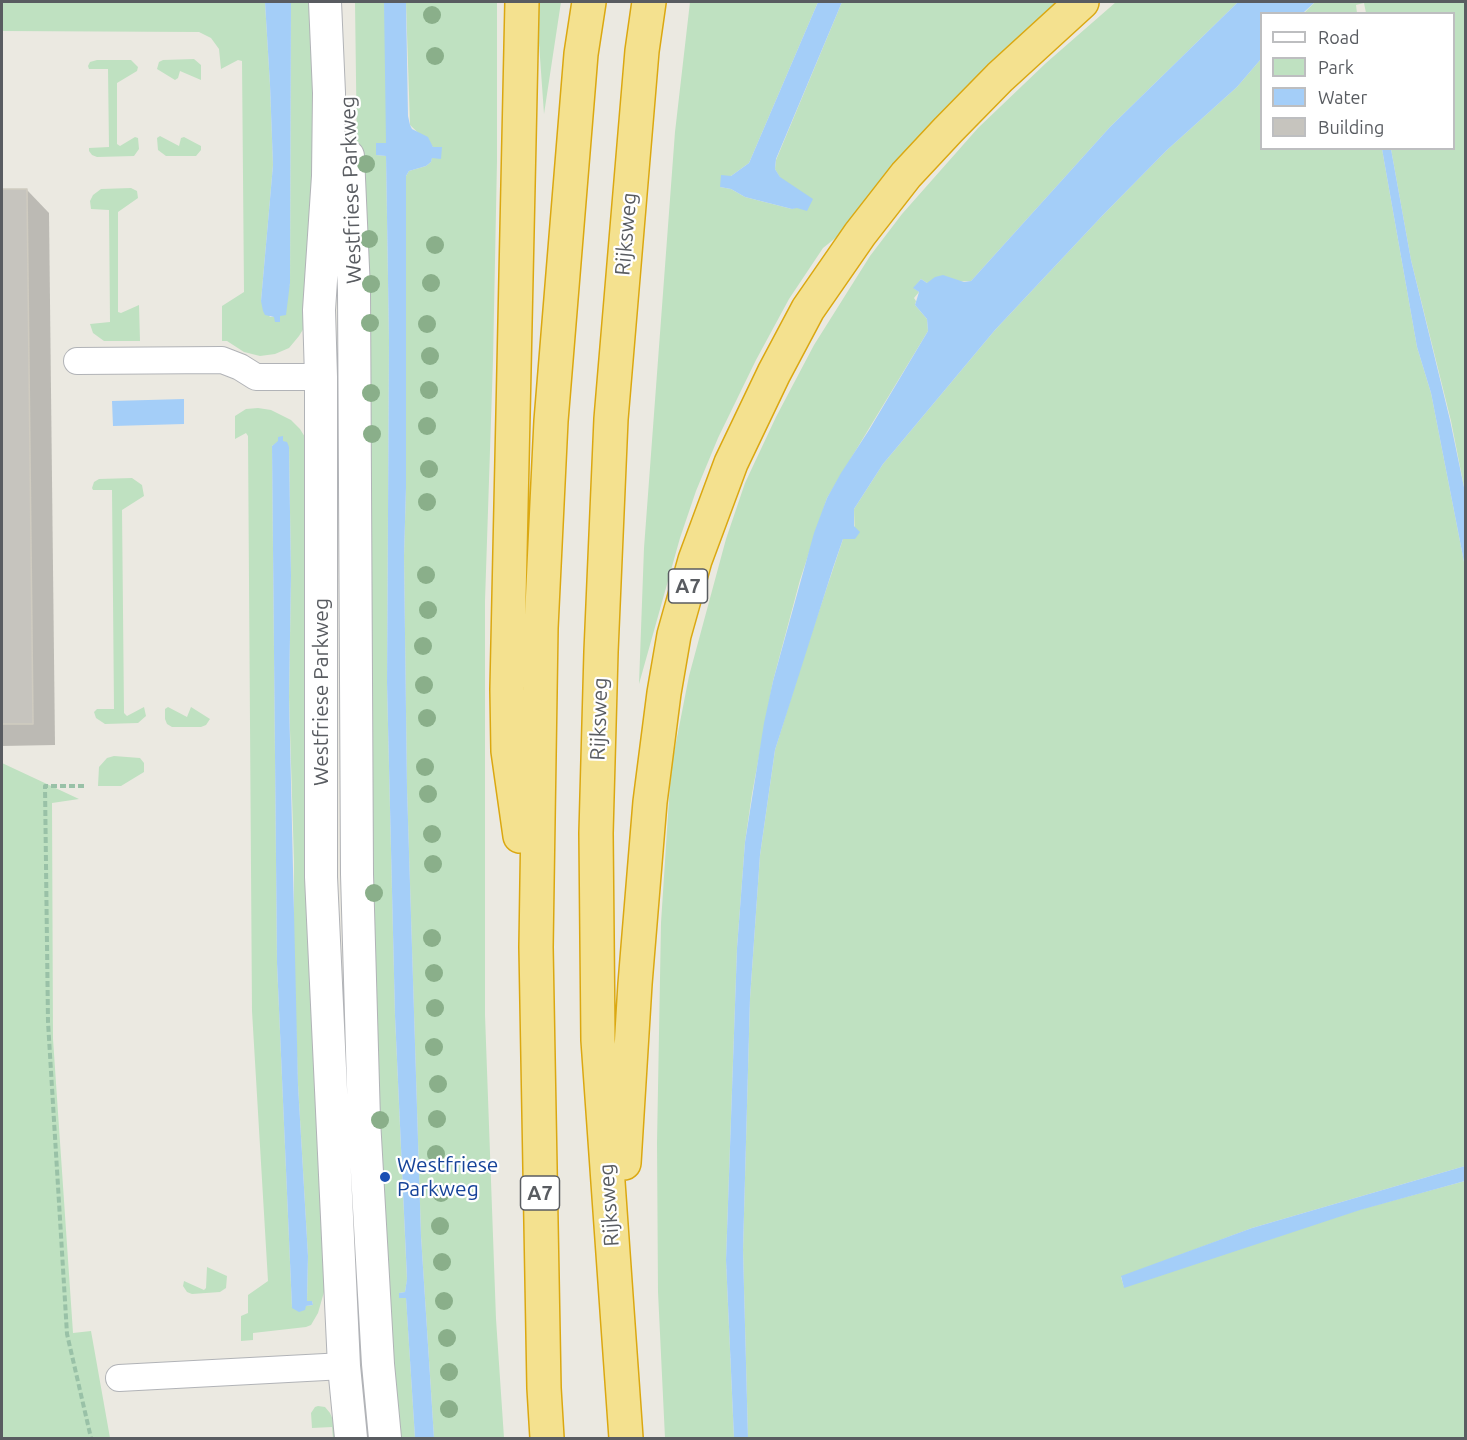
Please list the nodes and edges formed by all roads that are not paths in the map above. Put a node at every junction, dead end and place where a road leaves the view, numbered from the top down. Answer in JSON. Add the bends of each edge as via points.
{"nodes":[{"id":1,"x":325,"y":2,"type":"edge"},
{"id":2,"x":346,"y":2,"type":"edge"},
{"id":3,"x":522,"y":2,"type":"edge"},
{"id":4,"x":589,"y":2,"type":"edge"},
{"id":5,"x":649,"y":2,"type":"edge"},
{"id":6,"x":1082,"y":2,"type":"edge"},
{"id":7,"x":77,"y":361,"type":"dead end"},
{"id":8,"x":321,"y":377,"type":"junction"},
{"id":9,"x":354,"y":378,"type":"junction"},
{"id":10,"x":536,"y":947,"type":"junction"},
{"id":11,"x":615,"y":1296,"type":"junction"},
{"id":12,"x":378,"y":1364,"type":"junction"},
{"id":13,"x":344,"y":1366,"type":"junction"},
{"id":14,"x":119,"y":1378,"type":"dead end"},
{"id":15,"x":351,"y":1438,"type":"edge"},
{"id":16,"x":385,"y":1438,"type":"edge"},
{"id":17,"x":547,"y":1438,"type":"edge"},
{"id":18,"x":626,"y":1438,"type":"edge"}],
"edges":[{"from":1,"to":8,"type":"street","name":"Westfriese Parkweg","via":[[328,176],[319,310]]},
{"from":2,"to":9,"type":"street","name":"Westfriese Parkweg"},
{"from":3,"to":10,"type":"highway","number":"A7","via":[[507,689],[508,751]]},
{"from":4,"to":10,"type":"highway","number":"A7","via":[[581,54],[551,421],[541,628]]},
{"from":5,"to":11,"type":"highway","name":"Rijksweg","number":"A7","via":[[611,419],[596,833],[598,1040]]},
{"from":6,"to":11,"type":"highway","number":"A7","via":[[1000,77],[906,176],[860,234],[808,309],[774,373],[731,464],[695,560],[663,693],[650,802]]},
{"from":7,"to":8,"type":"street","via":[[222,360],[256,377]]},
{"from":8,"to":9,"type":"street"},
{"from":8,"to":13,"type":"street","name":"Westfriese Parkweg","via":[[321,876]]},
{"from":9,"to":12,"type":"street","name":"Westfriese Parkweg","via":[[357,874],[364,1120]]},
{"from":10,"to":17,"type":"highway","number":"A7"},
{"from":11,"to":18,"type":"highway","name":"Rijksweg","number":"A7"},
{"from":12,"to":13,"type":"street"},
{"from":12,"to":16,"type":"street","name":"Westfriese Parkweg"},
{"from":13,"to":14,"type":"street"},
{"from":13,"to":15,"type":"street","name":"Westfriese Parkweg"}]}
